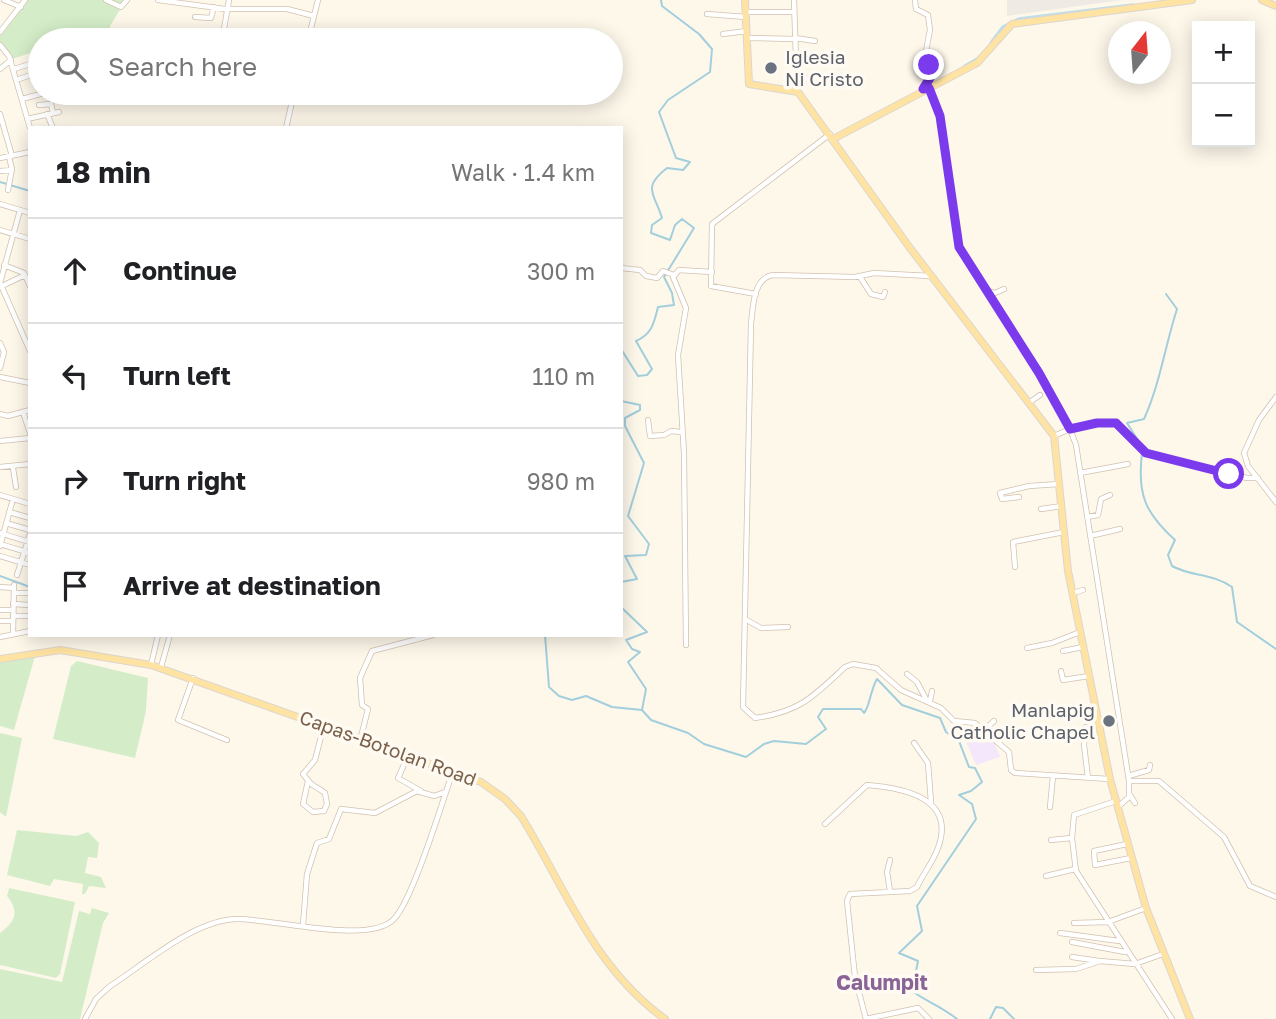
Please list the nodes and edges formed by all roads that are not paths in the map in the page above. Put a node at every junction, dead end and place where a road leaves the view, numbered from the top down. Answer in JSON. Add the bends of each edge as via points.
{"nodes":[{"id":1,"x":4,"y":0,"type":"edge"},
{"id":2,"x":25,"y":0,"type":"edge"},
{"id":3,"x":106,"y":0,"type":"edge"},
{"id":4,"x":127,"y":0,"type":"edge"},
{"id":5,"x":158,"y":0,"type":"edge"},
{"id":6,"x":216,"y":0,"type":"edge"},
{"id":7,"x":229,"y":0,"type":"edge"},
{"id":8,"x":318,"y":0,"type":"edge"},
{"id":9,"x":745,"y":0,"type":"edge"},
{"id":10,"x":794,"y":0,"type":"edge"},
{"id":11,"x":915,"y":0,"type":"edge"},
{"id":12,"x":1192,"y":0,"type":"edge"},
{"id":13,"x":1262,"y":0,"type":"edge"},
{"id":14,"x":194,"y":2,"type":"edge"},
{"id":15,"x":205,"y":3,"type":"edge"},
{"id":16,"x":1276,"y":6,"type":"edge"},
{"id":17,"x":21,"y":7,"type":"junction"},
{"id":18,"x":215,"y":8,"type":"junction"},
{"id":19,"x":229,"y":9,"type":"junction"},
{"id":20,"x":794,"y":12,"type":"junction"},
{"id":21,"x":706,"y":14,"type":"dead end"},
{"id":22,"x":746,"y":15,"type":"junction"},
{"id":23,"x":314,"y":16,"type":"junction"},
{"id":24,"x":195,"y":17,"type":"dead end"},
{"id":25,"x":225,"y":28,"type":"edge"},
{"id":26,"x":311,"y":28,"type":"edge"},
{"id":27,"x":0,"y":32,"type":"edge"},
{"id":28,"x":723,"y":34,"type":"dead end"},
{"id":29,"x":747,"y":35,"type":"junction"},
{"id":30,"x":795,"y":39,"type":"junction"},
{"id":31,"x":816,"y":41,"type":"dead end"},
{"id":32,"x":0,"y":45,"type":"edge"},
{"id":33,"x":11,"y":60,"type":"junction"},
{"id":34,"x":28,"y":65,"type":"edge"},
{"id":35,"x":0,"y":69,"type":"edge"},
{"id":36,"x":13,"y":69,"type":"junction"},
{"id":37,"x":28,"y":76,"type":"edge"},
{"id":38,"x":818,"y":78,"type":"dead end"},
{"id":39,"x":796,"y":79,"type":"junction"},
{"id":40,"x":16,"y":80,"type":"junction"},
{"id":41,"x":927,"y":90,"type":"junction"},
{"id":42,"x":797,"y":91,"type":"junction"},
{"id":43,"x":28,"y":97,"type":"edge"},
{"id":44,"x":22,"y":99,"type":"junction"},
{"id":45,"x":51,"y":105,"type":"edge"},
{"id":46,"x":291,"y":105,"type":"edge"},
{"id":47,"x":53,"y":113,"type":"junction"},
{"id":48,"x":0,"y":114,"type":"edge"},
{"id":49,"x":27,"y":118,"type":"junction"},
{"id":50,"x":29,"y":126,"type":"edge"},
{"id":51,"x":53,"y":126,"type":"edge"},
{"id":52,"x":286,"y":126,"type":"edge"},
{"id":53,"x":831,"y":137,"type":"junction"},
{"id":54,"x":28,"y":153,"type":"edge"},
{"id":55,"x":11,"y":157,"type":"junction"},
{"id":56,"x":0,"y":158,"type":"edge"},
{"id":57,"x":12,"y":170,"type":"junction"},
{"id":58,"x":0,"y":171,"type":"edge"},
{"id":59,"x":9,"y":186,"type":"dead end"},
{"id":60,"x":0,"y":204,"type":"edge"},
{"id":61,"x":20,"y":210,"type":"junction"},
{"id":62,"x":28,"y":212,"type":"edge"},
{"id":63,"x":0,"y":230,"type":"edge"},
{"id":64,"x":13,"y":234,"type":"junction"},
{"id":65,"x":28,"y":238,"type":"edge"},
{"id":66,"x":0,"y":243,"type":"edge"},
{"id":67,"x":10,"y":246,"type":"junction"},
{"id":68,"x":0,"y":254,"type":"edge"},
{"id":69,"x":6,"y":256,"type":"junction"},
{"id":70,"x":2,"y":266,"type":"edge"},
{"id":71,"x":623,"y":268,"type":"edge"},
{"id":72,"x":712,"y":272,"type":"junction"},
{"id":73,"x":670,"y":273,"type":"junction"},
{"id":74,"x":25,"y":275,"type":"junction"},
{"id":75,"x":931,"y":276,"type":"junction"},
{"id":76,"x":860,"y":277,"type":"junction"},
{"id":77,"x":28,"y":282,"type":"edge"},
{"id":78,"x":1,"y":284,"type":"edge"},
{"id":79,"x":1003,"y":289,"type":"dead end"},
{"id":80,"x":987,"y":291,"type":"junction"},
{"id":81,"x":885,"y":292,"type":"dead end"},
{"id":82,"x":756,"y":294,"type":"junction"},
{"id":83,"x":0,"y":343,"type":"edge"},
{"id":84,"x":28,"y":346,"type":"edge"},
{"id":85,"x":0,"y":366,"type":"edge"},
{"id":86,"x":0,"y":377,"type":"edge"},
{"id":87,"x":28,"y":383,"type":"edge"},
{"id":88,"x":1040,"y":395,"type":"dead end"},
{"id":89,"x":1276,"y":397,"type":"edge"},
{"id":90,"x":1030,"y":402,"type":"junction"},
{"id":91,"x":27,"y":411,"type":"edge"},
{"id":92,"x":0,"y":414,"type":"edge"},
{"id":93,"x":648,"y":420,"type":"dead end"},
{"id":94,"x":1070,"y":429,"type":"junction"},
{"id":95,"x":682,"y":432,"type":"junction"},
{"id":96,"x":1054,"y":436,"type":"junction"},
{"id":97,"x":28,"y":437,"type":"edge"},
{"id":98,"x":0,"y":441,"type":"edge"},
{"id":99,"x":28,"y":464,"type":"edge"},
{"id":100,"x":1128,"y":464,"type":"dead end"},
{"id":101,"x":0,"y":467,"type":"edge"},
{"id":102,"x":13,"y":468,"type":"junction"},
{"id":103,"x":1080,"y":473,"type":"junction"},
{"id":104,"x":1258,"y":478,"type":"junction"},
{"id":105,"x":1059,"y":484,"type":"junction"},
{"id":106,"x":16,"y":487,"type":"dead end"},
{"id":107,"x":0,"y":495,"type":"edge"},
{"id":108,"x":1110,"y":495,"type":"dead end"},
{"id":109,"x":1019,"y":496,"type":"dead end"},
{"id":110,"x":13,"y":499,"type":"junction"},
{"id":111,"x":1276,"y":502,"type":"edge"},
{"id":112,"x":28,"y":503,"type":"edge"},
{"id":113,"x":1062,"y":506,"type":"junction"},
{"id":114,"x":1041,"y":509,"type":"dead end"},
{"id":115,"x":9,"y":512,"type":"junction"},
{"id":116,"x":1087,"y":517,"type":"junction"},
{"id":117,"x":28,"y":518,"type":"edge"},
{"id":118,"x":6,"y":523,"type":"junction"},
{"id":119,"x":1120,"y":529,"type":"dead end"},
{"id":120,"x":28,"y":531,"type":"edge"},
{"id":121,"x":1064,"y":532,"type":"junction"},
{"id":122,"x":2,"y":533,"type":"edge"},
{"id":123,"x":1090,"y":536,"type":"junction"},
{"id":124,"x":28,"y":542,"type":"edge"},
{"id":125,"x":0,"y":545,"type":"edge"},
{"id":126,"x":27,"y":552,"type":"edge"},
{"id":127,"x":0,"y":556,"type":"edge"},
{"id":128,"x":21,"y":563,"type":"junction"},
{"id":129,"x":28,"y":565,"type":"edge"},
{"id":130,"x":1015,"y":566,"type":"dead end"},
{"id":131,"x":17,"y":575,"type":"dead end"},
{"id":132,"x":0,"y":587,"type":"edge"},
{"id":133,"x":14,"y":589,"type":"junction"},
{"id":134,"x":1083,"y":590,"type":"dead end"},
{"id":135,"x":28,"y":592,"type":"edge"},
{"id":136,"x":1072,"y":593,"type":"junction"},
{"id":137,"x":28,"y":606,"type":"edge"},
{"id":138,"x":0,"y":610,"type":"edge"},
{"id":139,"x":13,"y":613,"type":"junction"},
{"id":140,"x":28,"y":616,"type":"edge"},
{"id":141,"x":744,"y":619,"type":"junction"},
{"id":142,"x":0,"y":621,"type":"edge"},
{"id":143,"x":788,"y":627,"type":"dead end"},
{"id":144,"x":28,"y":631,"type":"edge"},
{"id":145,"x":1080,"y":632,"type":"junction"},
{"id":146,"x":13,"y":634,"type":"junction"},
{"id":147,"x":0,"y":637,"type":"edge"},
{"id":148,"x":158,"y":637,"type":"edge"},
{"id":149,"x":169,"y":637,"type":"edge"},
{"id":150,"x":426,"y":637,"type":"edge"},
{"id":151,"x":686,"y":645,"type":"dead end"},
{"id":152,"x":1083,"y":647,"type":"junction"},
{"id":153,"x":1027,"y":648,"type":"dead end"},
{"id":154,"x":1063,"y":651,"type":"dead end"},
{"id":155,"x":0,"y":659,"type":"edge"},
{"id":156,"x":151,"y":665,"type":"junction"},
{"id":157,"x":161,"y":667,"type":"junction"},
{"id":158,"x":1061,"y":671,"type":"dead end"},
{"id":159,"x":907,"y":674,"type":"dead end"},
{"id":160,"x":1089,"y":676,"type":"junction"},
{"id":161,"x":193,"y":677,"type":"junction"},
{"id":162,"x":932,"y":691,"type":"dead end"},
{"id":163,"x":928,"y":700,"type":"junction"},
{"id":164,"x":994,"y":721,"type":"dead end"},
{"id":165,"x":324,"y":724,"type":"junction"},
{"id":166,"x":1086,"y":727,"type":"dead end"},
{"id":167,"x":984,"y":730,"type":"junction"},
{"id":168,"x":361,"y":737,"type":"junction"},
{"id":169,"x":227,"y":740,"type":"dead end"},
{"id":170,"x":914,"y":743,"type":"dead end"},
{"id":171,"x":409,"y":754,"type":"junction"},
{"id":172,"x":1150,"y":765,"type":"dead end"},
{"id":173,"x":454,"y":771,"type":"junction"},
{"id":174,"x":1053,"y":776,"type":"junction"},
{"id":175,"x":1088,"y":778,"type":"junction"},
{"id":176,"x":1129,"y":778,"type":"junction"},
{"id":177,"x":1110,"y":779,"type":"junction"},
{"id":178,"x":308,"y":781,"type":"junction"},
{"id":179,"x":421,"y":791,"type":"junction"},
{"id":180,"x":446,"y":792,"type":"junction"},
{"id":181,"x":1130,"y":795,"type":"junction"},
{"id":182,"x":931,"y":802,"type":"junction"},
{"id":183,"x":1135,"y":803,"type":"dead end"},
{"id":184,"x":1117,"y":804,"type":"junction"},
{"id":185,"x":1050,"y":807,"type":"dead end"},
{"id":186,"x":825,"y":824,"type":"dead end"},
{"id":187,"x":1072,"y":838,"type":"junction"},
{"id":188,"x":1051,"y":840,"type":"dead end"},
{"id":189,"x":1127,"y":844,"type":"junction"},
{"id":190,"x":1131,"y":858,"type":"junction"},
{"id":191,"x":890,"y":860,"type":"dead end"},
{"id":192,"x":1075,"y":869,"type":"junction"},
{"id":193,"x":1046,"y":876,"type":"dead end"},
{"id":194,"x":890,"y":891,"type":"junction"},
{"id":195,"x":1276,"y":897,"type":"edge"},
{"id":196,"x":1146,"y":908,"type":"junction"},
{"id":197,"x":1108,"y":922,"type":"junction"},
{"id":198,"x":1074,"y":923,"type":"dead end"},
{"id":199,"x":303,"y":925,"type":"junction"},
{"id":200,"x":1060,"y":933,"type":"dead end"},
{"id":201,"x":1119,"y":941,"type":"junction"},
{"id":202,"x":1072,"y":942,"type":"dead end"},
{"id":203,"x":1126,"y":952,"type":"junction"},
{"id":204,"x":1163,"y":954,"type":"junction"},
{"id":205,"x":1072,"y":957,"type":"dead end"},
{"id":206,"x":1100,"y":961,"type":"junction"},
{"id":207,"x":1135,"y":964,"type":"junction"},
{"id":208,"x":1036,"y":970,"type":"dead end"},
{"id":209,"x":85,"y":1019,"type":"edge"},
{"id":210,"x":665,"y":1019,"type":"edge"},
{"id":211,"x":929,"y":1019,"type":"edge"},
{"id":212,"x":1172,"y":1019,"type":"edge"},
{"id":213,"x":1190,"y":1019,"type":"edge"}],
"edges":[{"from":1,"to":17,"type":"street"},
{"from":2,"to":17,"type":"street"},
{"from":3,"to":4,"type":"street","via":[[121,7]]},
{"from":5,"to":14,"type":"street"},
{"from":6,"to":18,"type":"street"},
{"from":7,"to":19,"type":"street"},
{"from":8,"to":23,"type":"street"},
{"from":9,"to":22,"type":"main road"},
{"from":10,"to":20,"type":"street"},
{"from":11,"to":41,"type":"street","via":[[916,9],[928,15],[930,23],[925,56],[931,76]]},
{"from":12,"to":41,"type":"main road","via":[[1015,23],[978,63]]},
{"from":13,"to":16,"type":"main road"},
{"from":14,"to":15,"type":"street"},
{"from":15,"to":18,"type":"street"},
{"from":17,"to":27,"type":"street"},
{"from":18,"to":19,"type":"street"},
{"from":18,"to":24,"type":"street","via":[[211,18]]},
{"from":19,"to":23,"type":"street","via":[[287,9]]},
{"from":19,"to":25,"type":"street"},
{"from":20,"to":22,"type":"street"},
{"from":20,"to":30,"type":"street"},
{"from":21,"to":22,"type":"street"},
{"from":22,"to":29,"type":"main road"},
{"from":23,"to":26,"type":"street"},
{"from":28,"to":29,"type":"street"},
{"from":29,"to":30,"type":"street"},
{"from":29,"to":42,"type":"main road","via":[[749,84]]},
{"from":30,"to":31,"type":"street"},
{"from":30,"to":39,"type":"street"},
{"from":32,"to":33,"type":"street"},
{"from":33,"to":35,"type":"street"},
{"from":33,"to":36,"type":"street"},
{"from":34,"to":36,"type":"street"},
{"from":36,"to":40,"type":"street"},
{"from":37,"to":40,"type":"street"},
{"from":38,"to":39,"type":"street"},
{"from":39,"to":42,"type":"street"},
{"from":40,"to":44,"type":"street"},
{"from":41,"to":53,"type":"main road"},
{"from":41,"to":80,"type":"street","via":[[940,116],[958,243]]},
{"from":42,"to":53,"type":"main road"},
{"from":43,"to":44,"type":"street"},
{"from":44,"to":49,"type":"street"},
{"from":45,"to":47,"type":"street"},
{"from":46,"to":52,"type":"street"},
{"from":47,"to":49,"type":"street"},
{"from":47,"to":51,"type":"street"},
{"from":48,"to":55,"type":"street"},
{"from":49,"to":50,"type":"street"},
{"from":53,"to":72,"type":"street","via":[[713,223]]},
{"from":53,"to":75,"type":"main road"},
{"from":54,"to":55,"type":"street"},
{"from":55,"to":56,"type":"street"},
{"from":55,"to":57,"type":"street"},
{"from":57,"to":58,"type":"street"},
{"from":57,"to":59,"type":"street"},
{"from":60,"to":61,"type":"street"},
{"from":61,"to":62,"type":"street"},
{"from":61,"to":64,"type":"street"},
{"from":63,"to":64,"type":"street"},
{"from":64,"to":65,"type":"street"},
{"from":64,"to":67,"type":"street"},
{"from":66,"to":67,"type":"street"},
{"from":67,"to":69,"type":"street"},
{"from":68,"to":69,"type":"street"},
{"from":69,"to":70,"type":"street"},
{"from":70,"to":74,"type":"street"},
{"from":70,"to":78,"type":"street"},
{"from":71,"to":73,"type":"street","via":[[657,278]]},
{"from":72,"to":73,"type":"street"},
{"from":72,"to":82,"type":"street","via":[[713,288]]},
{"from":73,"to":95,"type":"street","via":[[686,308],[679,343]]},
{"from":74,"to":77,"type":"street"},
{"from":74,"to":78,"type":"street"},
{"from":75,"to":76,"type":"street","via":[[874,273]]},
{"from":75,"to":90,"type":"main road"},
{"from":76,"to":81,"type":"street","via":[[870,294],[883,297]]},
{"from":76,"to":82,"type":"street","via":[[769,276],[759,282]]},
{"from":78,"to":84,"type":"street"},
{"from":79,"to":80,"type":"street"},
{"from":80,"to":94,"type":"street"},
{"from":82,"to":141,"type":"street","via":[[751,324]]},
{"from":83,"to":85,"type":"street","via":[[4,352]]},
{"from":86,"to":87,"type":"street"},
{"from":88,"to":90,"type":"street"},
{"from":89,"to":104,"type":"street","via":[[1244,453]]},
{"from":90,"to":96,"type":"main road"},
{"from":91,"to":92,"type":"street"},
{"from":93,"to":95,"type":"street","via":[[650,436]]},
{"from":94,"to":96,"type":"street"},
{"from":94,"to":103,"type":"street"},
{"from":94,"to":104,"type":"street","via":[[1116,423],[1151,455]]},
{"from":95,"to":151,"type":"street"},
{"from":96,"to":105,"type":"main road"},
{"from":97,"to":98,"type":"street"},
{"from":99,"to":102,"type":"street"},
{"from":100,"to":103,"type":"street"},
{"from":101,"to":102,"type":"street"},
{"from":102,"to":106,"type":"street"},
{"from":103,"to":116,"type":"street"},
{"from":104,"to":111,"type":"street"},
{"from":105,"to":109,"type":"street","via":[[1000,494],[1002,499]]},
{"from":105,"to":113,"type":"main road"},
{"from":107,"to":110,"type":"street"},
{"from":108,"to":116,"type":"street","via":[[1101,499],[1098,515]]},
{"from":110,"to":112,"type":"street"},
{"from":110,"to":115,"type":"street"},
{"from":113,"to":114,"type":"street"},
{"from":113,"to":121,"type":"main road"},
{"from":115,"to":117,"type":"street"},
{"from":115,"to":118,"type":"street"},
{"from":116,"to":123,"type":"street"},
{"from":118,"to":120,"type":"street"},
{"from":118,"to":122,"type":"street"},
{"from":119,"to":123,"type":"street"},
{"from":121,"to":130,"type":"street","via":[[1013,542]]},
{"from":121,"to":136,"type":"main road"},
{"from":122,"to":124,"type":"street"},
{"from":122,"to":125,"type":"street"},
{"from":123,"to":176,"type":"street"},
{"from":125,"to":126,"type":"street"},
{"from":126,"to":128,"type":"street"},
{"from":127,"to":128,"type":"street"},
{"from":128,"to":129,"type":"street"},
{"from":128,"to":131,"type":"street"},
{"from":132,"to":133,"type":"street"},
{"from":133,"to":135,"type":"street"},
{"from":133,"to":139,"type":"street"},
{"from":134,"to":136,"type":"street"},
{"from":136,"to":145,"type":"main road"},
{"from":137,"to":139,"type":"street"},
{"from":138,"to":139,"type":"street"},
{"from":139,"to":140,"type":"street"},
{"from":139,"to":142,"type":"street"},
{"from":139,"to":146,"type":"street"},
{"from":141,"to":143,"type":"street","via":[[761,628]]},
{"from":141,"to":163,"type":"street","via":[[743,704],[755,718],[791,711],[850,664],[876,668],[901,690]]},
{"from":144,"to":146,"type":"street"},
{"from":145,"to":152,"type":"main road"},
{"from":145,"to":153,"type":"street"},
{"from":146,"to":147,"type":"street"},
{"from":148,"to":156,"type":"street"},
{"from":149,"to":157,"type":"street"},
{"from":150,"to":168,"type":"street","via":[[371,653],[360,678],[362,705],[368,709]]},
{"from":152,"to":154,"type":"street"},
{"from":152,"to":160,"type":"main road"},
{"from":155,"to":156,"type":"main road","name":"Capas-Botolan Road","via":[[60,650]]},
{"from":156,"to":157,"type":"main road","name":"Capas-Botolan Road"},
{"from":157,"to":161,"type":"main road","name":"Capas-Botolan Road"},
{"from":158,"to":160,"type":"street","via":[[1063,680]]},
{"from":159,"to":163,"type":"street"},
{"from":160,"to":177,"type":"main road"},
{"from":161,"to":165,"type":"main road","name":"Capas-Botolan Road"},
{"from":161,"to":169,"type":"street","via":[[178,720]]},
{"from":162,"to":163,"type":"street"},
{"from":163,"to":167,"type":"street","via":[[954,722],[974,723]]},
{"from":164,"to":167,"type":"street"},
{"from":165,"to":168,"type":"main road","name":"Capas-Botolan Road"},
{"from":165,"to":178,"type":"street","via":[[315,760],[303,771]]},
{"from":166,"to":175,"type":"street"},
{"from":167,"to":174,"type":"street","via":[[1009,752],[1012,774]]},
{"from":168,"to":171,"type":"main road","name":"Capas-Botolan Road"},
{"from":170,"to":182,"type":"street","via":[[928,763]]},
{"from":171,"to":173,"type":"main road","name":"Capas-Botolan Road"},
{"from":171,"to":179,"type":"street","via":[[398,778]]},
{"from":172,"to":176,"type":"street","via":[[1149,770]]},
{"from":173,"to":180,"type":"street"},
{"from":173,"to":210,"type":"main road","name":"Capas-Botolan Road","via":[[481,782],[513,805],[603,960],[635,996]]},
{"from":174,"to":175,"type":"street"},
{"from":174,"to":185,"type":"street"},
{"from":175,"to":177,"type":"street"},
{"from":176,"to":181,"type":"street"},
{"from":176,"to":195,"type":"street","via":[[1160,782],[1224,837],[1250,886]]},
{"from":177,"to":184,"type":"main road"},
{"from":178,"to":178,"type":"street","via":[[325,793],[324,811],[313,812],[303,804]]},
{"from":179,"to":180,"type":"street","via":[[434,796]]},
{"from":179,"to":199,"type":"street","via":[[375,813],[341,809],[330,837],[317,843],[312,856]]},
{"from":180,"to":199,"type":"street","via":[[395,919],[377,930],[363,931]]},
{"from":181,"to":183,"type":"street"},
{"from":181,"to":184,"type":"street"},
{"from":182,"to":186,"type":"street","via":[[867,785]]},
{"from":182,"to":194,"type":"street","via":[[943,828],[936,853],[914,889]]},
{"from":184,"to":187,"type":"street","via":[[1074,814]]},
{"from":184,"to":189,"type":"main road"},
{"from":187,"to":188,"type":"street"},
{"from":187,"to":192,"type":"street"},
{"from":189,"to":190,"type":"main road"},
{"from":189,"to":190,"type":"street","via":[[1094,852],[1095,865]]},
{"from":190,"to":196,"type":"main road"},
{"from":191,"to":194,"type":"street"},
{"from":192,"to":193,"type":"street"},
{"from":192,"to":197,"type":"street"},
{"from":194,"to":211,"type":"street","via":[[850,894],[847,899],[855,977],[866,1019],[918,1009]]},
{"from":196,"to":197,"type":"street"},
{"from":196,"to":204,"type":"main road"},
{"from":197,"to":198,"type":"street"},
{"from":197,"to":201,"type":"street"},
{"from":199,"to":209,"type":"street","via":[[242,919],[205,924],[102,993]]},
{"from":200,"to":201,"type":"street"},
{"from":201,"to":203,"type":"street"},
{"from":202,"to":203,"type":"street"},
{"from":203,"to":207,"type":"street"},
{"from":204,"to":207,"type":"street"},
{"from":204,"to":213,"type":"main road"},
{"from":205,"to":206,"type":"street"},
{"from":206,"to":207,"type":"street"},
{"from":206,"to":208,"type":"street","via":[[1076,969]]},
{"from":207,"to":212,"type":"street"}]}
